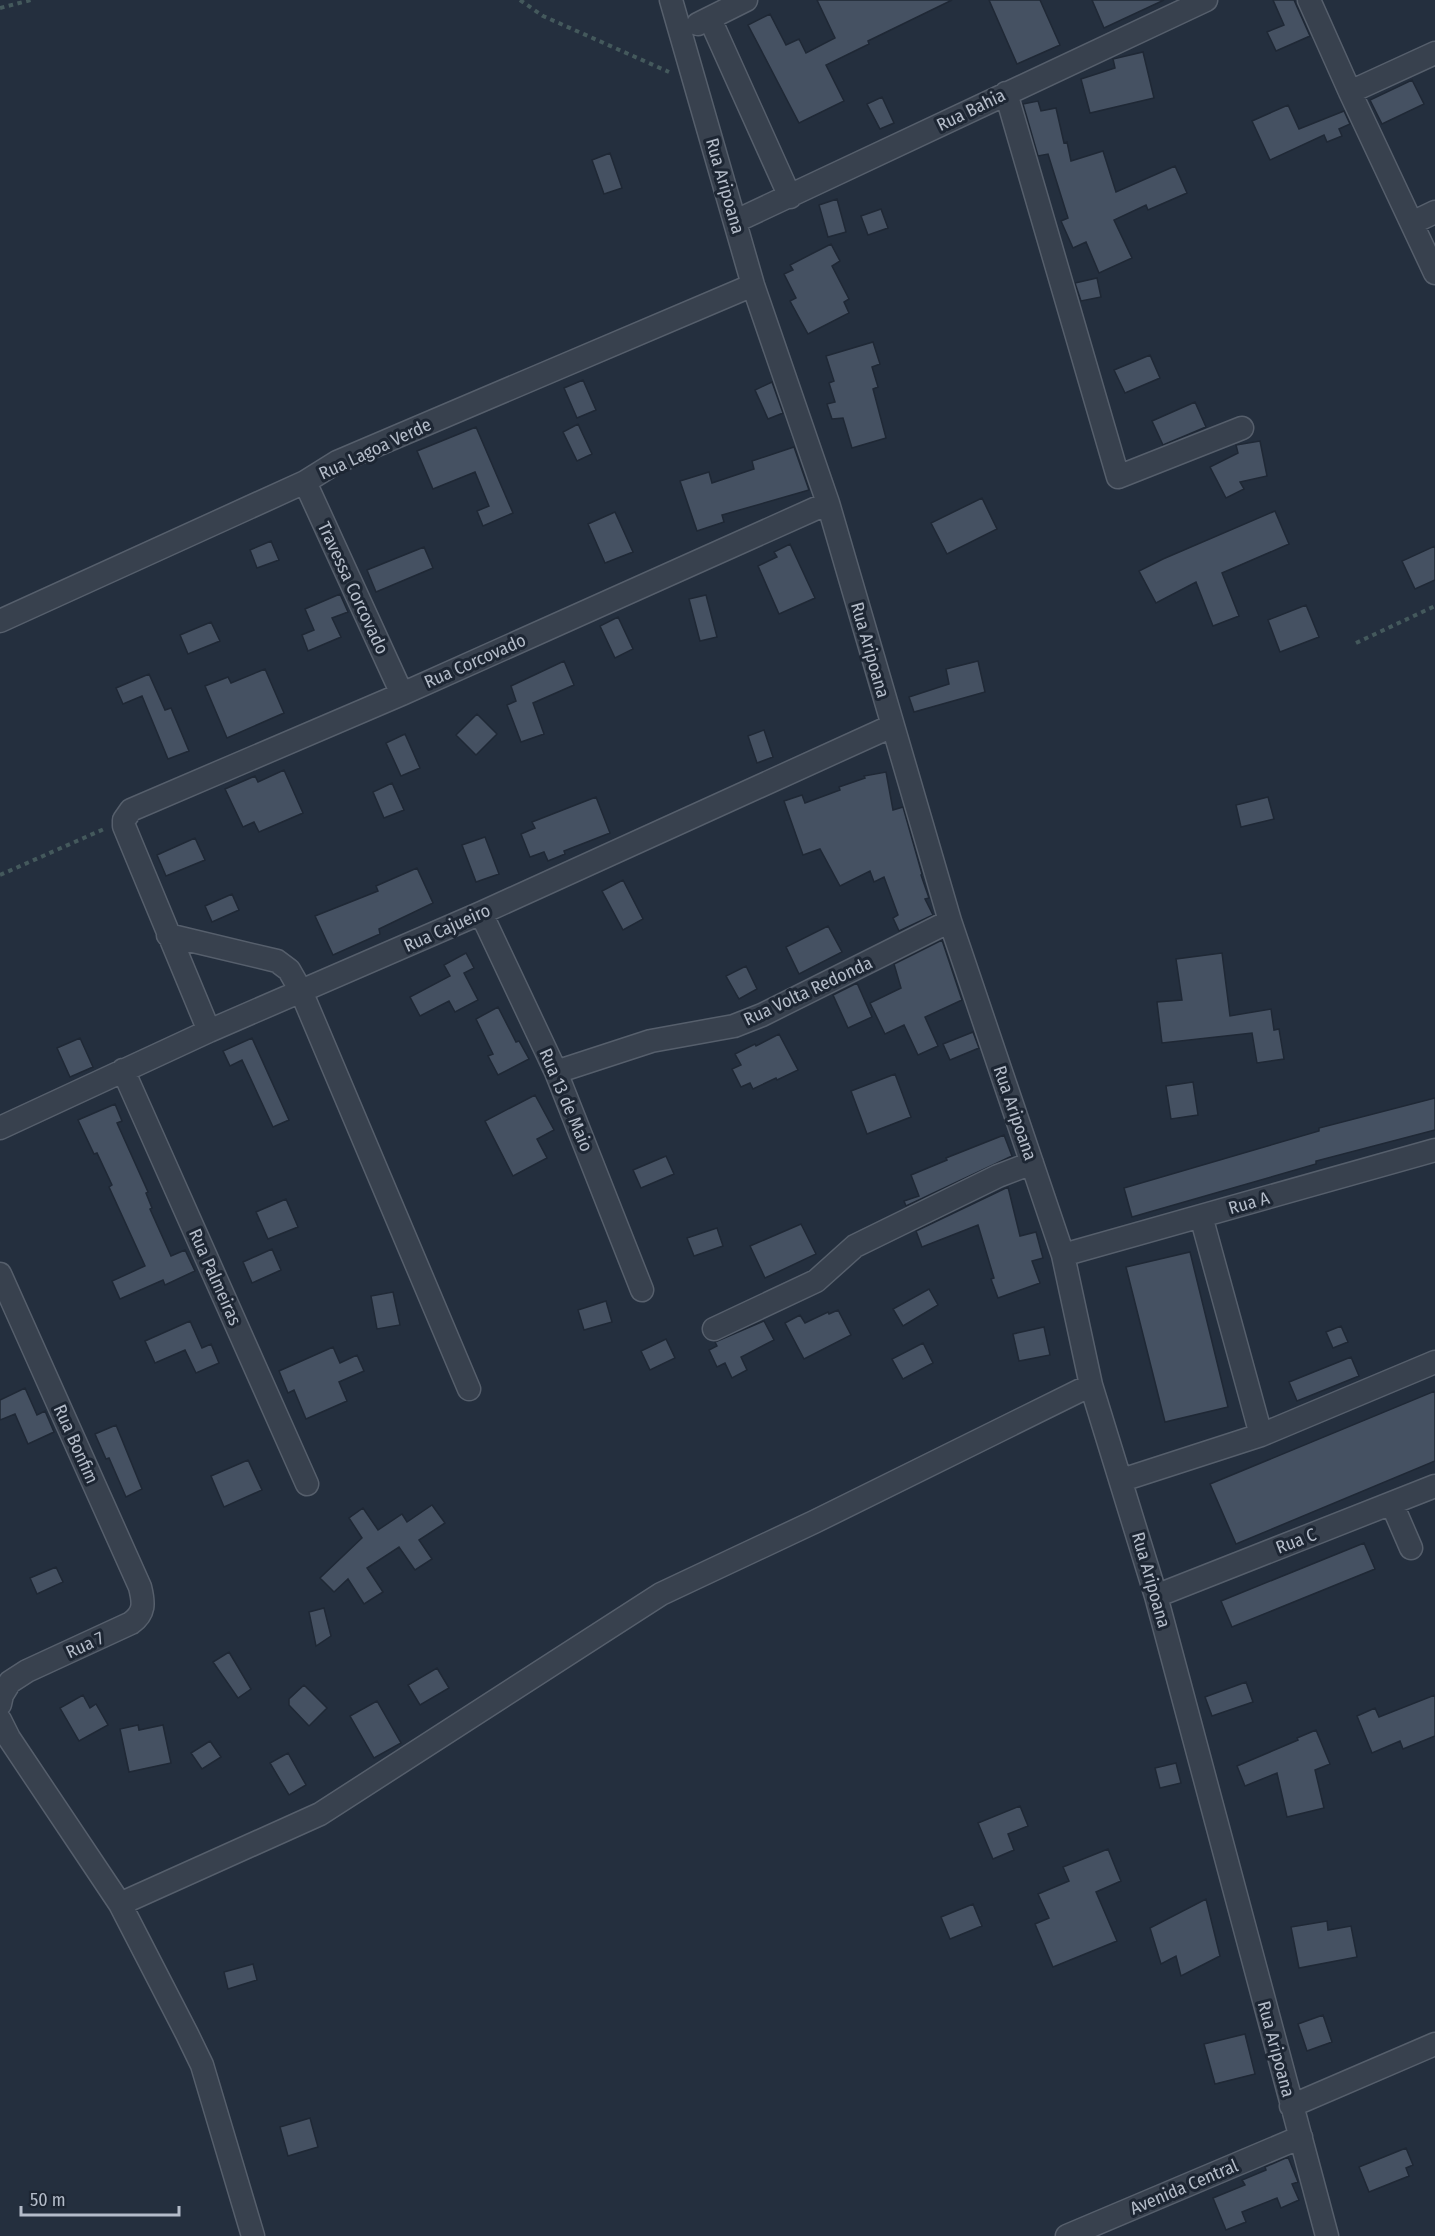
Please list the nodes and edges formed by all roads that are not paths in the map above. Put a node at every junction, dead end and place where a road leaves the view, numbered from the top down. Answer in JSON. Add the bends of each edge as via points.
{"nodes":[{"id":1,"x":671,"y":0,"type":"edge"},
{"id":2,"x":1206,"y":0,"type":"edge"},
{"id":3,"x":1309,"y":0,"type":"edge"},
{"id":4,"x":728,"y":7,"type":"edge"},
{"id":5,"x":680,"y":31,"type":"junction"},
{"id":6,"x":1435,"y":52,"type":"edge"},
{"id":7,"x":1350,"y":92,"type":"junction"},
{"id":8,"x":1006,"y":93,"type":"junction"},
{"id":9,"x":790,"y":197,"type":"junction"},
{"id":10,"x":1435,"y":213,"type":"edge"},
{"id":11,"x":736,"y":221,"type":"junction"},
{"id":12,"x":1412,"y":224,"type":"junction"},
{"id":13,"x":1435,"y":273,"type":"edge"},
{"id":14,"x":753,"y":285,"type":"junction"},
{"id":15,"x":1242,"y":428,"type":"dead end"},
{"id":16,"x":305,"y":482,"type":"junction"},
{"id":17,"x":828,"y":503,"type":"junction"},
{"id":18,"x":0,"y":621,"type":"edge"},
{"id":19,"x":402,"y":694,"type":"junction"},
{"id":20,"x":892,"y":726,"type":"junction"},
{"id":21,"x":481,"y":913,"type":"junction"},
{"id":22,"x":951,"y":921,"type":"junction"},
{"id":23,"x":168,"y":935,"type":"junction"},
{"id":24,"x":302,"y":991,"type":"junction"},
{"id":25,"x":209,"y":1031,"type":"junction"},
{"id":26,"x":123,"y":1070,"type":"junction"},
{"id":27,"x":556,"y":1072,"type":"junction"},
{"id":28,"x":0,"y":1128,"type":"edge"},
{"id":29,"x":1435,"y":1150,"type":"edge"},
{"id":30,"x":1032,"y":1163,"type":"junction"},
{"id":31,"x":1201,"y":1216,"type":"junction"},
{"id":32,"x":1063,"y":1255,"type":"junction"},
{"id":33,"x":0,"y":1274,"type":"edge"},
{"id":34,"x":642,"y":1290,"type":"dead end"},
{"id":35,"x":714,"y":1329,"type":"dead end"},
{"id":36,"x":1435,"y":1362,"type":"edge"},
{"id":37,"x":1091,"y":1385,"type":"junction"},
{"id":38,"x":469,"y":1389,"type":"dead end"},
{"id":39,"x":1261,"y":1434,"type":"junction"},
{"id":40,"x":1122,"y":1480,"type":"junction"},
{"id":41,"x":307,"y":1484,"type":"dead end"},
{"id":42,"x":1435,"y":1486,"type":"edge"},
{"id":43,"x":1392,"y":1504,"type":"junction"},
{"id":44,"x":1411,"y":1548,"type":"dead end"},
{"id":45,"x":1156,"y":1596,"type":"junction"},
{"id":46,"x":140,"y":1616,"type":"joint"},
{"id":47,"x":0,"y":1704,"type":"edge"},
{"id":48,"x":0,"y":1720,"type":"edge"},
{"id":49,"x":120,"y":1904,"type":"junction"},
{"id":50,"x":1435,"y":2044,"type":"edge"},
{"id":51,"x":1291,"y":2106,"type":"junction"},
{"id":52,"x":1301,"y":2137,"type":"junction"},
{"id":53,"x":253,"y":2236,"type":"edge"},
{"id":54,"x":1067,"y":2236,"type":"edge"},
{"id":55,"x":1326,"y":2236,"type":"edge"}],
"edges":[{"from":1,"to":5,"type":"street","name":"Rua Aripoana"},
{"from":2,"to":8,"type":"street","name":"Rua Bahia"},
{"from":3,"to":7,"type":"street"},
{"from":4,"to":5,"type":"street"},
{"from":4,"to":9,"type":"street"},
{"from":5,"to":11,"type":"street","name":"Rua Aripoana"},
{"from":6,"to":7,"type":"street"},
{"from":7,"to":12,"type":"street"},
{"from":8,"to":9,"type":"street","name":"Rua Bahia"},
{"from":8,"to":15,"type":"street","via":[[1118,477]]},
{"from":9,"to":11,"type":"street","name":"Rua Bahia"},
{"from":10,"to":12,"type":"street"},
{"from":11,"to":14,"type":"street","name":"Rua Aripoana"},
{"from":12,"to":13,"type":"street"},
{"from":14,"to":16,"type":"street","name":"Rua Lagoa Verde","via":[[337,462]]},
{"from":14,"to":17,"type":"street","name":"Rua Aripoana"},
{"from":16,"to":18,"type":"street","name":"Rua Lagoa Verde"},
{"from":16,"to":19,"type":"street","name":"Travessa Corcovado"},
{"from":17,"to":19,"type":"street","name":"Rua Corcovado"},
{"from":17,"to":20,"type":"street","name":"Rua Aripoana"},
{"from":19,"to":23,"type":"street","name":"Rua Corcovado","via":[[131,810],[124,820],[126,833]]},
{"from":20,"to":21,"type":"street","name":"Rua Cajueiro"},
{"from":20,"to":22,"type":"street","name":"Rua Aripoana"},
{"from":21,"to":24,"type":"street","name":"Rua Cajueiro"},
{"from":21,"to":27,"type":"street","name":"Rua 13 de Maio"},
{"from":22,"to":27,"type":"street","name":"Rua Volta Redonda","via":[[734,1026],[651,1041]]},
{"from":22,"to":30,"type":"street","name":"Rua Aripoana"},
{"from":23,"to":24,"type":"street","via":[[277,962],[289,970]]},
{"from":23,"to":25,"type":"street"},
{"from":24,"to":25,"type":"street","name":"Rua Cajueiro"},
{"from":24,"to":38,"type":"street"},
{"from":25,"to":26,"type":"street","name":"Rua Cajueiro"},
{"from":26,"to":28,"type":"street","name":"Rua Cajueiro"},
{"from":26,"to":41,"type":"street","name":"Rua Palmeiras"},
{"from":27,"to":34,"type":"street","name":"Rua 13 de Maio"},
{"from":29,"to":31,"type":"street","name":"Rua A"},
{"from":30,"to":32,"type":"street","name":"Rua Aripoana"},
{"from":30,"to":35,"type":"street","via":[[855,1246],[816,1281]]},
{"from":31,"to":32,"type":"street","name":"Rua A"},
{"from":31,"to":39,"type":"street"},
{"from":32,"to":37,"type":"street","name":"Rua Aripoana"},
{"from":33,"to":46,"type":"street","name":"Rua Bonfim","via":[[140,1587]]},
{"from":36,"to":39,"type":"street"},
{"from":37,"to":40,"type":"street","name":"Rua Aripoana"},
{"from":37,"to":49,"type":"street","via":[[661,1594],[320,1814]]},
{"from":39,"to":40,"type":"street"},
{"from":40,"to":45,"type":"street","name":"Rua Aripoana"},
{"from":42,"to":43,"type":"street","name":"Rua C"},
{"from":43,"to":44,"type":"street"},
{"from":43,"to":45,"type":"street","name":"Rua C"},
{"from":45,"to":51,"type":"street","name":"Rua Aripoana"},
{"from":46,"to":47,"type":"street","name":"Rua 7","via":[[27,1671],[10,1682]]},
{"from":48,"to":49,"type":"street"},
{"from":49,"to":53,"type":"street","via":[[202,2065]]},
{"from":50,"to":51,"type":"street"},
{"from":51,"to":52,"type":"street","name":"Rua Aripoana"},
{"from":52,"to":54,"type":"street","name":"Avenida Central"},
{"from":52,"to":55,"type":"street","name":"Rua Aripoana"}]}
